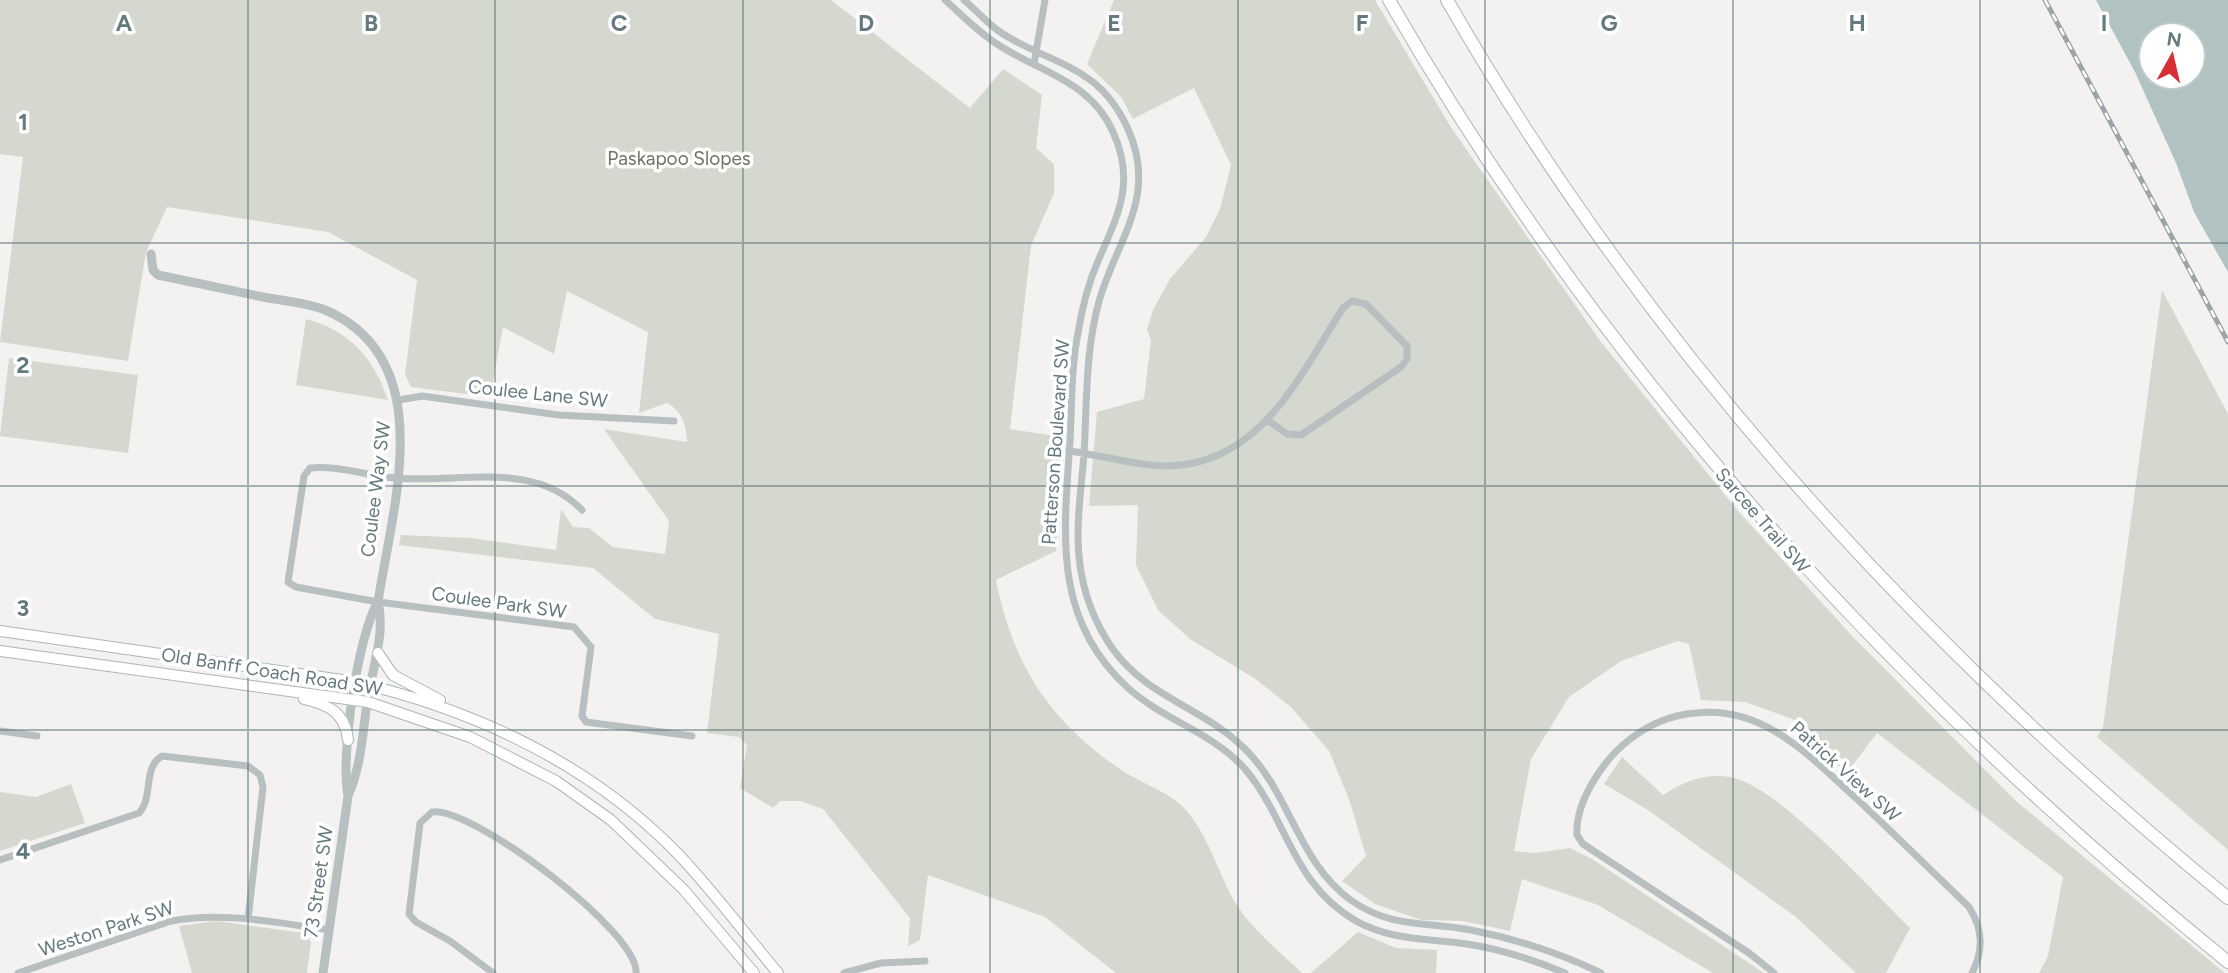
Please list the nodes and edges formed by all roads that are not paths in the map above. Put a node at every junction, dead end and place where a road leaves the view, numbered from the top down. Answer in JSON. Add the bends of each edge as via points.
{"nodes":[{"id":1,"x":945,"y":0,"type":"edge"},
{"id":2,"x":964,"y":0,"type":"edge"},
{"id":3,"x":1045,"y":0,"type":"edge"},
{"id":4,"x":1389,"y":0,"type":"edge"},
{"id":5,"x":1447,"y":0,"type":"edge"},
{"id":6,"x":1038,"y":51,"type":"junction"},
{"id":7,"x":1034,"y":64,"type":"junction"},
{"id":8,"x":1138,"y":168,"type":"junction"},
{"id":9,"x":1124,"y":170,"type":"junction"},
{"id":10,"x":151,"y":254,"type":"dead end"},
{"id":11,"x":1086,"y":295,"type":"junction"},
{"id":12,"x":1100,"y":299,"type":"junction"},
{"id":13,"x":399,"y":400,"type":"junction"},
{"id":14,"x":674,"y":421,"type":"dead end"},
{"id":15,"x":1269,"y":421,"type":"junction"},
{"id":16,"x":1069,"y":451,"type":"junction"},
{"id":17,"x":1084,"y":453,"type":"junction"},
{"id":18,"x":397,"y":478,"type":"junction"},
{"id":19,"x":582,"y":510,"type":"dead end"},
{"id":20,"x":378,"y":602,"type":"junction"},
{"id":21,"x":1098,"y":624,"type":"junction"},
{"id":22,"x":0,"y":631,"type":"edge"},
{"id":23,"x":1085,"y":631,"type":"junction"},
{"id":24,"x":0,"y":651,"type":"edge"},
{"id":25,"x":378,"y":653,"type":"junction"},
{"id":26,"x":356,"y":682,"type":"junction"},
{"id":27,"x":370,"y":685,"type":"junction"},
{"id":28,"x":264,"y":688,"type":"junction"},
{"id":29,"x":354,"y":700,"type":"junction"},
{"id":30,"x":368,"y":702,"type":"junction"},
{"id":31,"x":477,"y":719,"type":"junction"},
{"id":32,"x":0,"y":732,"type":"edge"},
{"id":33,"x":1231,"y":735,"type":"junction"},
{"id":34,"x":37,"y":736,"type":"dead end"},
{"id":35,"x":692,"y":736,"type":"dead end"},
{"id":36,"x":348,"y":740,"type":"junction"},
{"id":37,"x":1222,"y":747,"type":"junction"},
{"id":38,"x":348,"y":796,"type":"junction"},
{"id":39,"x":0,"y":860,"type":"edge"},
{"id":40,"x":2228,"y":898,"type":"edge"},
{"id":41,"x":248,"y":919,"type":"junction"},
{"id":42,"x":329,"y":930,"type":"junction"},
{"id":43,"x":732,"y":946,"type":"junction"},
{"id":44,"x":925,"y":961,"type":"dead end"},
{"id":45,"x":2228,"y":962,"type":"edge"},
{"id":46,"x":864,"y":971,"type":"edge"},
{"id":47,"x":18,"y":973,"type":"edge"},
{"id":48,"x":323,"y":973,"type":"edge"},
{"id":49,"x":493,"y":973,"type":"edge"},
{"id":50,"x":636,"y":973,"type":"edge"},
{"id":51,"x":747,"y":973,"type":"edge"},
{"id":52,"x":754,"y":973,"type":"edge"},
{"id":53,"x":778,"y":973,"type":"edge"},
{"id":54,"x":844,"y":973,"type":"edge"},
{"id":55,"x":1565,"y":973,"type":"edge"},
{"id":56,"x":1601,"y":973,"type":"edge"},
{"id":57,"x":1774,"y":973,"type":"edge"},
{"id":58,"x":1972,"y":973,"type":"edge"}],
"edges":[{"from":1,"to":7,"type":"street","name":"Patterson Boulevard SW","via":[[998,45]]},
{"from":2,"to":6,"type":"street","name":"Patterson Boulevard SW","via":[[999,31]]},
{"from":3,"to":6,"type":"street"},
{"from":4,"to":45,"type":"highway","name":"Sarcee Trail SW","via":[[1464,124],[1549,248],[1674,415],[1762,520],[1857,625],[1980,747],[2138,889]]},
{"from":5,"to":40,"type":"highway","via":[[1517,114],[1633,281],[1724,399],[1826,518],[2005,704]]},
{"from":6,"to":7,"type":"street"},
{"from":6,"to":8,"type":"street","name":"Patterson Boulevard SW","via":[[1071,65],[1107,95],[1128,129]]},
{"from":7,"to":9,"type":"street","name":"Patterson Boulevard SW","via":[[1068,80],[1095,103],[1113,131]]},
{"from":8,"to":9,"type":"street"},
{"from":8,"to":12,"type":"street","name":"Patterson Boulevard SW","via":[[1134,218]]},
{"from":9,"to":11,"type":"street","name":"Patterson Boulevard SW","via":[[1118,218]]},
{"from":10,"to":13,"type":"street","name":"Coulee Way SW","via":[[158,275],[325,310],[358,330],[391,377]]},
{"from":11,"to":12,"type":"street"},
{"from":11,"to":16,"type":"street","name":"Patterson Boulevard SW","via":[[1075,351]]},
{"from":12,"to":17,"type":"street","name":"Patterson Boulevard SW","via":[[1090,354]]},
{"from":13,"to":14,"type":"street","name":"Coulee Lane SW","via":[[422,396],[559,415]]},
{"from":13,"to":18,"type":"street","name":"Coulee Way SW","via":[[402,437]]},
{"from":15,"to":15,"type":"street","via":[[1352,301],[1366,304],[1407,346],[1407,359],[1401,367],[1301,435],[1287,435]]},
{"from":15,"to":17,"type":"street","via":[[1224,453],[1185,464],[1153,465]]},
{"from":16,"to":17,"type":"street"},
{"from":16,"to":23,"type":"street","name":"Patterson Boulevard SW","via":[[1064,555],[1070,592]]},
{"from":17,"to":21,"type":"street","name":"Patterson Boulevard SW","via":[[1079,559]]},
{"from":18,"to":19,"type":"street","via":[[470,475],[544,484],[566,493]]},
{"from":18,"to":20,"type":"street","name":"Coulee Way SW"},
{"from":18,"to":20,"type":"street","via":[[310,468],[304,476],[291,558],[288,582],[296,587]]},
{"from":20,"to":25,"type":"street","name":"73 Street SW","via":[[382,625]]},
{"from":20,"to":26,"type":"street","name":"73 Street SW","via":[[368,622]]},
{"from":20,"to":35,"type":"street","name":"Coulee Park SW","via":[[574,627],[591,647],[582,716],[586,722]]},
{"from":21,"to":23,"type":"street"},
{"from":21,"to":33,"type":"street","name":"Patterson Boulevard SW","via":[[1119,657],[1144,682]]},
{"from":22,"to":26,"type":"main road","name":"Old Banff Coach Road SW"},
{"from":23,"to":37,"type":"street","name":"Patterson Boulevard SW","via":[[1104,662],[1132,691]]},
{"from":24,"to":28,"type":"main road","name":"Old Banff Coach Road SW"},
{"from":25,"to":27,"type":"street","name":"73 Street SW"},
{"from":25,"to":31,"type":"main road","via":[[393,675]]},
{"from":26,"to":27,"type":"main road","name":"Old Banff Coach Road SW"},
{"from":26,"to":29,"type":"street","name":"73 Street SW"},
{"from":27,"to":30,"type":"street","name":"73 Street SW"},
{"from":27,"to":31,"type":"main road","name":"Old Banff Coach Road SW"},
{"from":28,"to":29,"type":"main road","name":"Old Banff Coach Road SW"},
{"from":28,"to":36,"type":"main road","via":[[332,709],[344,719]]},
{"from":29,"to":30,"type":"main road","name":"Old Banff Coach Road SW"},
{"from":29,"to":36,"type":"street","name":"73 Street SW"},
{"from":30,"to":38,"type":"street","name":"73 Street SW","via":[[357,775]]},
{"from":30,"to":43,"type":"main road","name":"Old Banff Coach Road SW","via":[[470,737],[566,788],[638,843]]},
{"from":31,"to":53,"type":"main road","name":"Old Banff Coach Road SW","via":[[559,761],[634,814],[680,857]]},
{"from":32,"to":34,"type":"street"},
{"from":33,"to":37,"type":"street"},
{"from":33,"to":56,"type":"street","name":"Patterson Boulevard SW","via":[[1269,776],[1301,841],[1326,878],[1353,901],[1394,921],[1511,939]]},
{"from":36,"to":38,"type":"street","name":"73 Street SW","via":[[344,775]]},
{"from":37,"to":55,"type":"street","name":"Patterson Boulevard SW","via":[[1259,787],[1304,874],[1345,914],[1395,936],[1487,948]]},
{"from":38,"to":42,"type":"street","name":"73 Street SW"},
{"from":39,"to":41,"type":"street","via":[[139,813],[147,800],[151,769],[162,756],[247,766],[260,775],[263,786]]},
{"from":41,"to":42,"type":"street","name":"Weston Park SW"},
{"from":41,"to":47,"type":"street","name":"Weston Park SW","via":[[208,915],[172,921]]},
{"from":42,"to":48,"type":"street","name":"73 Street SW"},
{"from":43,"to":51,"type":"main road"},
{"from":43,"to":52,"type":"main road","name":"Old Banff Coach Road SW"},
{"from":44,"to":46,"type":"street","via":[[891,961]]},
{"from":46,"to":54,"type":"street"},
{"from":49,"to":50,"type":"street","via":[[410,914],[420,823],[432,811],[445,812],[493,836],[561,883],[626,948]]},
{"from":57,"to":58,"type":"street","name":"Patrick View SW","via":[[1583,844],[1577,835],[1580,816],[1600,771],[1622,745],[1656,723],[1689,713],[1732,713],[1765,724],[1800,748],[1969,907],[1981,939]]}]}
